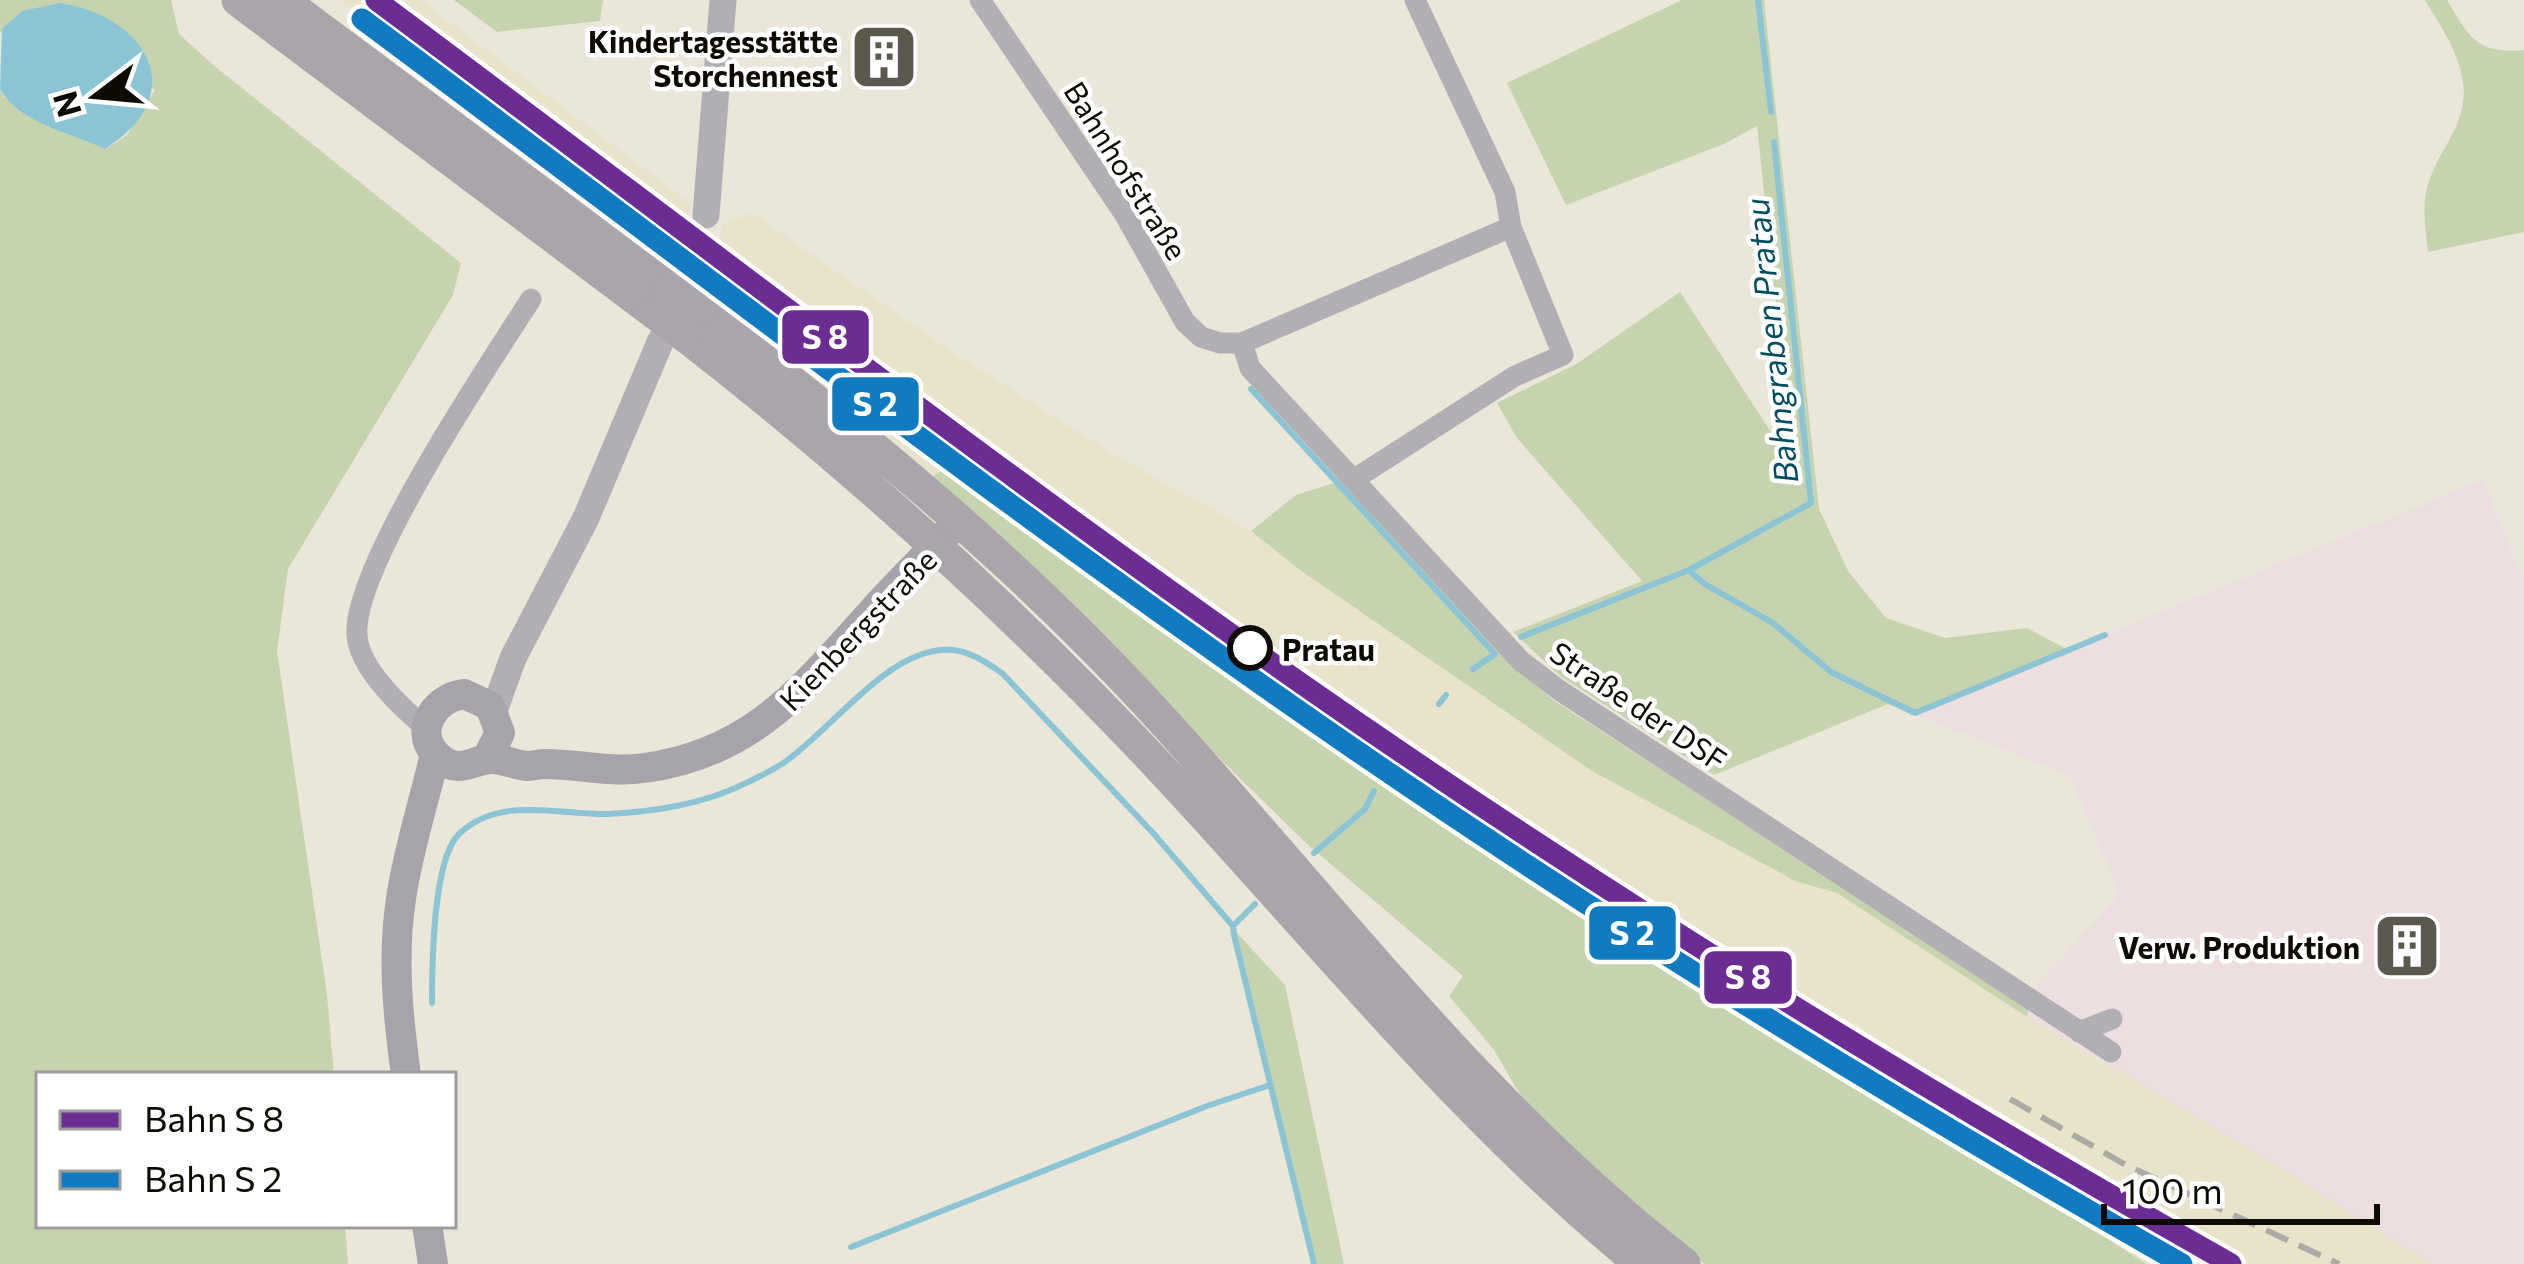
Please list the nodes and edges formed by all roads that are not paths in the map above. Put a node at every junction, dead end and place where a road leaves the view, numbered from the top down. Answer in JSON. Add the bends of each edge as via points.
{"nodes":[{"id":1,"x":238,"y":0,"type":"edge"},
{"id":2,"x":282,"y":0,"type":"edge"},
{"id":3,"x":723,"y":0,"type":"edge"},
{"id":4,"x":980,"y":0,"type":"edge"},
{"id":5,"x":1415,"y":0,"type":"edge"},
{"id":6,"x":706,"y":215,"type":"dead end"},
{"id":7,"x":1511,"y":227,"type":"junction"},
{"id":8,"x":531,"y":299,"type":"dead end"},
{"id":9,"x":678,"y":302,"type":"junction"},
{"id":10,"x":1242,"y":343,"type":"junction"},
{"id":11,"x":1356,"y":478,"type":"junction"},
{"id":12,"x":948,"y":533,"type":"junction"},
{"id":13,"x":529,"y":621,"type":"junction"},
{"id":14,"x":444,"y":730,"type":"junction"},
{"id":15,"x":494,"y":734,"type":"junction"},
{"id":16,"x":2112,"y":1019,"type":"dead end"},
{"id":17,"x":2079,"y":1032,"type":"junction"},
{"id":18,"x":2111,"y":1052,"type":"dead end"},
{"id":19,"x":406,"y":1072,"type":"edge"},
{"id":20,"x":427,"y":1228,"type":"edge"},
{"id":21,"x":433,"y":1264,"type":"edge"},
{"id":22,"x":1641,"y":1264,"type":"edge"},
{"id":23,"x":1684,"y":1264,"type":"edge"}],
"edges":[{"from":1,"to":9,"type":"main road"},
{"from":2,"to":9,"type":"main road"},
{"from":3,"to":6,"type":"street"},
{"from":4,"to":10,"type":"street","name":"Bahnhofstraße","via":[[1124,215],[1185,322],[1202,337]]},
{"from":5,"to":7,"type":"street","via":[[1505,192]]},
{"from":7,"to":10,"type":"street"},
{"from":7,"to":11,"type":"street","via":[[1563,355],[1515,376]]},
{"from":8,"to":14,"type":"street","name":"Kienbergstraße","via":[[407,503],[357,614],[359,646],[374,676]]},
{"from":9,"to":12,"type":"main road","via":[[819,403]]},
{"from":9,"to":13,"type":"street","via":[[586,518]]},
{"from":10,"to":11,"type":"street","name":"Straße der DSF","via":[[1250,368]]},
{"from":11,"to":17,"type":"street","name":"Straße der DSF","via":[[1489,628],[1559,691]]},
{"from":12,"to":15,"type":"main road","name":"Kienbergstraße","via":[[794,699],[692,758],[596,771],[541,763]]},
{"from":12,"to":22,"type":"main road","via":[[1444,1082]]},
{"from":12,"to":23,"type":"main road","via":[[1139,695],[1503,1105]]},
{"from":13,"to":14,"type":"street"},
{"from":13,"to":15,"type":"street"},
{"from":14,"to":15,"type":"main road","via":[[473,766]]},
{"from":14,"to":15,"type":"main road","name":"Kienbergstraße","via":[[481,699]]},
{"from":14,"to":19,"type":"main road","via":[[401,895],[395,959]]},
{"from":16,"to":17,"type":"street"},
{"from":17,"to":18,"type":"street","name":"Straße der DSF"},
{"from":20,"to":21,"type":"main road"}]}
